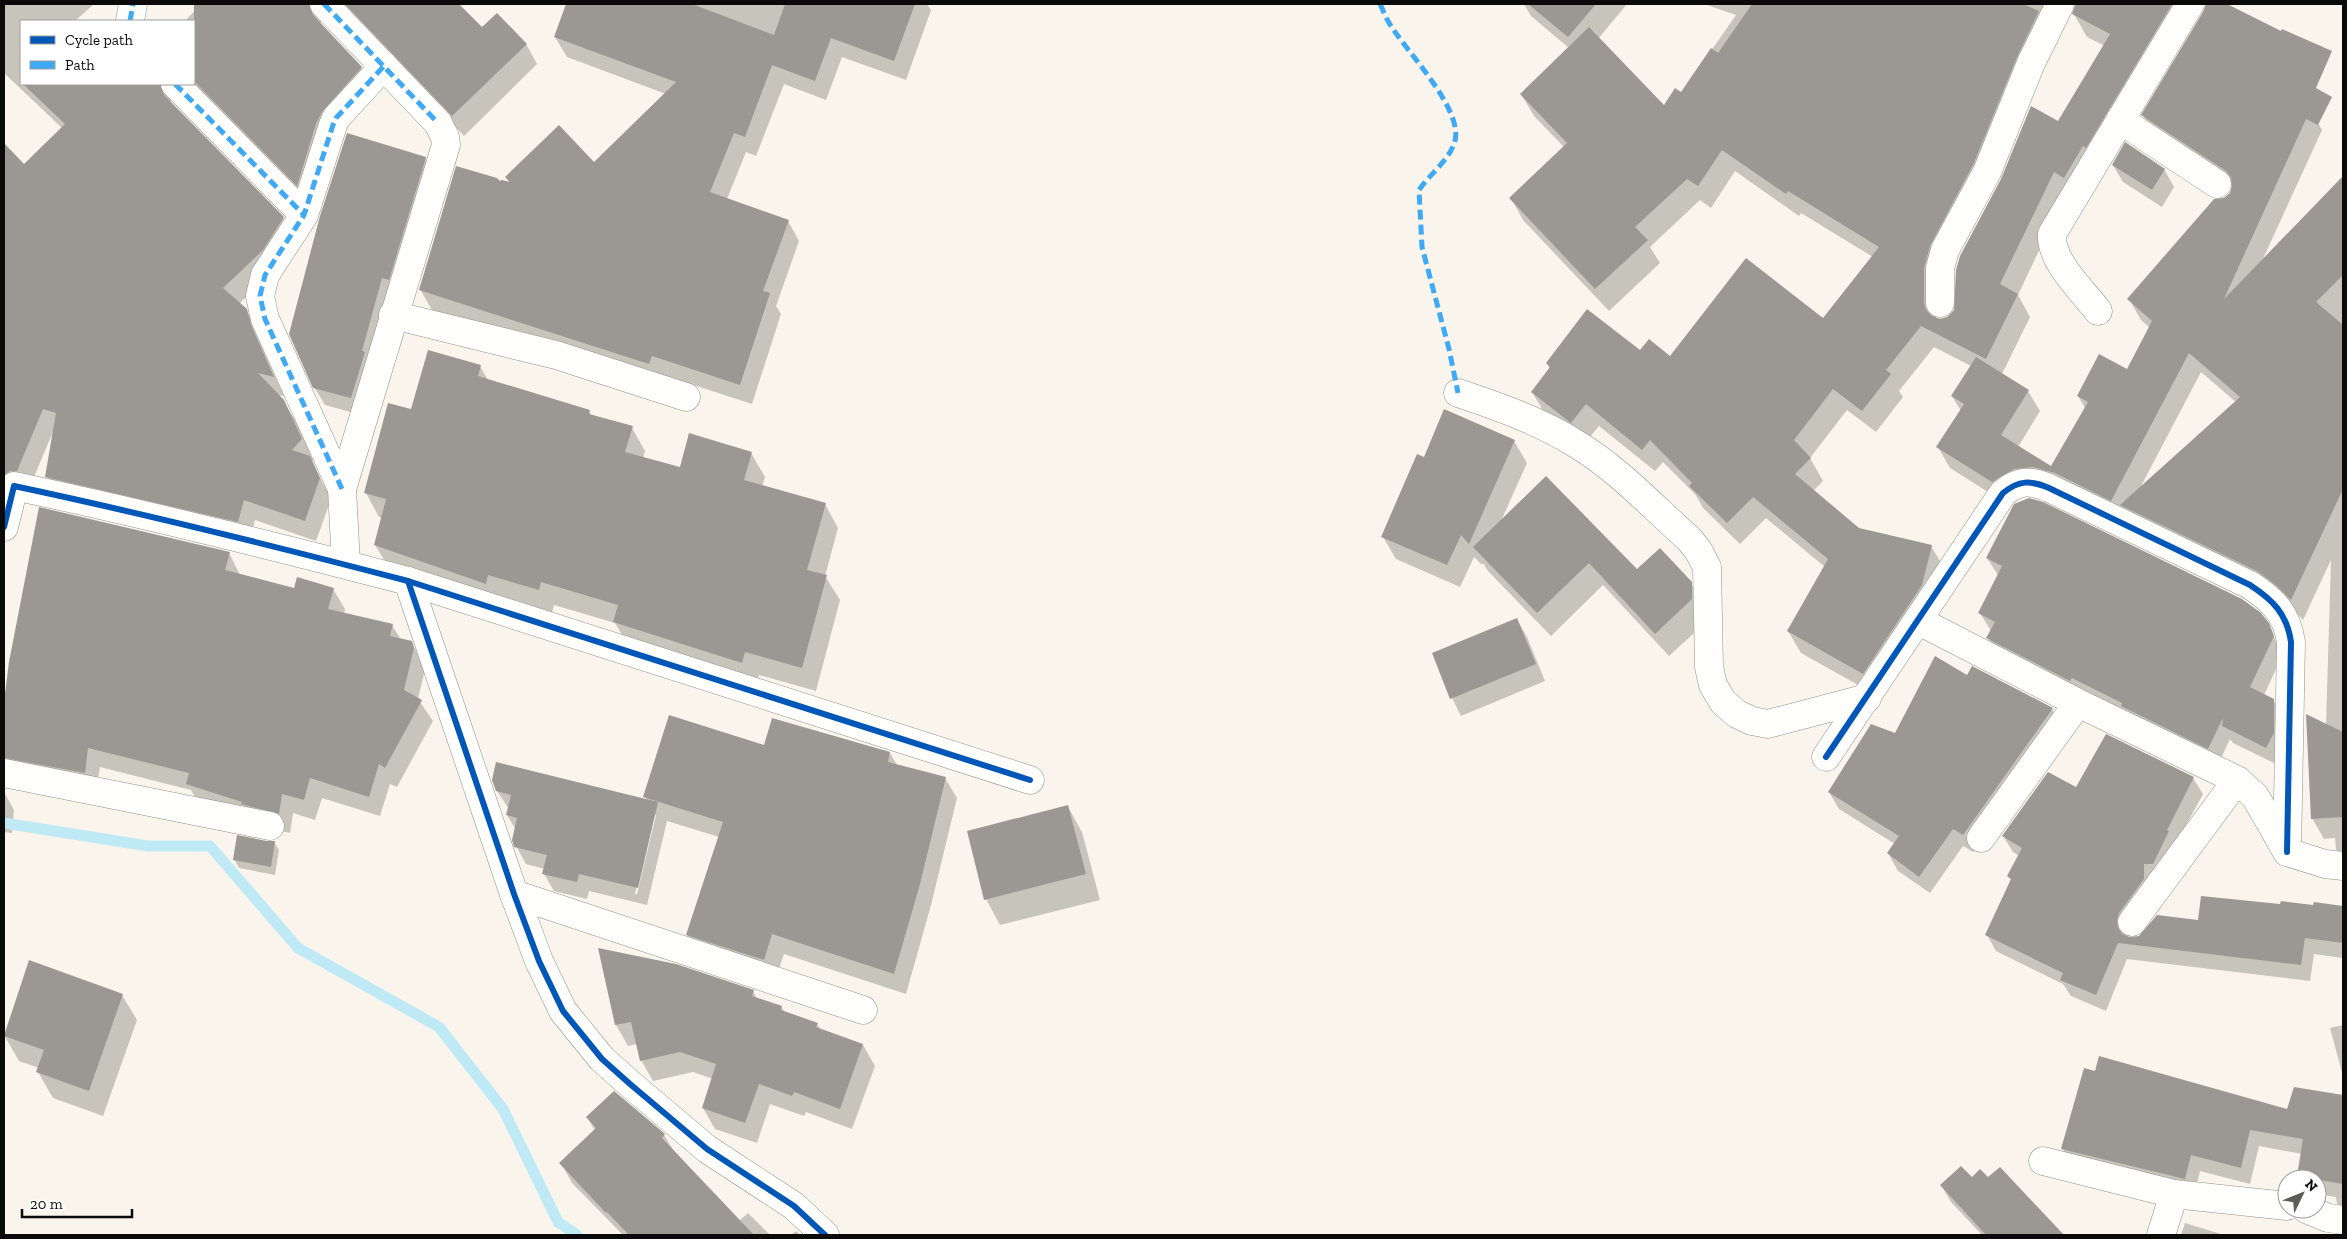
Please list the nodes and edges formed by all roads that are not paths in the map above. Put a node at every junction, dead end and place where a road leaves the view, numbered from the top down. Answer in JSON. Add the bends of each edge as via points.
{"nodes":[{"id":1,"x":134,"y":4,"type":"edge"},
{"id":2,"x":324,"y":4,"type":"edge"},
{"id":3,"x":2060,"y":4,"type":"edge"},
{"id":4,"x":2190,"y":4,"type":"edge"},
{"id":5,"x":130,"y":20,"type":"edge"},
{"id":6,"x":384,"y":66,"type":"junction"},
{"id":7,"x":176,"y":85,"type":"edge"},
{"id":8,"x":2120,"y":120,"type":"junction"},
{"id":9,"x":2217,"y":184,"type":"dead end"},
{"id":10,"x":304,"y":215,"type":"junction"},
{"id":11,"x":1940,"y":303,"type":"dead end"},
{"id":12,"x":2098,"y":311,"type":"dead end"},
{"id":13,"x":393,"y":315,"type":"junction"},
{"id":14,"x":1458,"y":393,"type":"dead end"},
{"id":15,"x":686,"y":397,"type":"dead end"},
{"id":16,"x":342,"y":489,"type":"junction"},
{"id":17,"x":4,"y":526,"type":"edge"},
{"id":18,"x":346,"y":564,"type":"junction"},
{"id":19,"x":408,"y":581,"type":"junction"},
{"id":20,"x":1919,"y":621,"type":"junction"},
{"id":21,"x":1867,"y":698,"type":"junction"},
{"id":22,"x":2078,"y":703,"type":"junction"},
{"id":23,"x":1826,"y":757,"type":"dead end"},
{"id":24,"x":4,"y":773,"type":"edge"},
{"id":25,"x":1030,"y":780,"type":"dead end"},
{"id":26,"x":2237,"y":780,"type":"junction"},
{"id":27,"x":270,"y":826,"type":"dead end"},
{"id":28,"x":1981,"y":838,"type":"dead end"},
{"id":29,"x":2287,"y":852,"type":"junction"},
{"id":30,"x":2343,"y":866,"type":"edge"},
{"id":31,"x":514,"y":894,"type":"junction"},
{"id":32,"x":2132,"y":922,"type":"dead end"},
{"id":33,"x":863,"y":1010,"type":"dead end"},
{"id":34,"x":2043,"y":1160,"type":"dead end"},
{"id":35,"x":2174,"y":1194,"type":"junction"},
{"id":36,"x":2277,"y":1205,"type":"edge"},
{"id":37,"x":2327,"y":1218,"type":"edge"},
{"id":38,"x":2343,"y":1220,"type":"edge"},
{"id":39,"x":825,"y":1235,"type":"edge"},
{"id":40,"x":2161,"y":1235,"type":"edge"}],
"edges":[{"from":1,"to":5,"type":"street"},
{"from":2,"to":6,"type":"street"},
{"from":3,"to":11,"type":"street","via":[[2030,63],[1987,172],[1945,250],[1940,268]]},
{"from":4,"to":8,"type":"street"},
{"from":6,"to":10,"type":"street","via":[[336,118]]},
{"from":6,"to":13,"type":"street","via":[[438,123],[446,145]]},
{"from":7,"to":10,"type":"street"},
{"from":8,"to":9,"type":"street"},
{"from":8,"to":12,"type":"street","via":[[2052,234],[2051,242],[2057,260]]},
{"from":10,"to":16,"type":"street","via":[[265,275],[260,296],[262,308]]},
{"from":13,"to":15,"type":"street","via":[[556,355]]},
{"from":13,"to":16,"type":"street"},
{"from":14,"to":21,"type":"street","via":[[1509,410],[1579,445],[1689,539],[1707,567],[1708,667],[1723,702],[1737,714],[1768,724]]},
{"from":16,"to":18,"type":"street"},
{"from":17,"to":18,"type":"street","via":[[14,486]]},
{"from":18,"to":19,"type":"street"},
{"from":19,"to":25,"type":"street"},
{"from":19,"to":31,"type":"street"},
{"from":20,"to":21,"type":"street"},
{"from":20,"to":22,"type":"street"},
{"from":20,"to":29,"type":"street","via":[[2003,493],[2011,486],[2029,481],[2250,585],[2277,606],[2289,628]]},
{"from":21,"to":23,"type":"street"},
{"from":22,"to":26,"type":"street"},
{"from":22,"to":28,"type":"street"},
{"from":24,"to":27,"type":"street"},
{"from":26,"to":29,"type":"street","via":[[2255,796]]},
{"from":26,"to":32,"type":"street"},
{"from":29,"to":30,"type":"street","via":[[2324,864]]},
{"from":31,"to":33,"type":"street"},
{"from":31,"to":39,"type":"street","via":[[539,962],[563,1011],[602,1059],[707,1149],[794,1206]]},
{"from":34,"to":35,"type":"street"},
{"from":35,"to":36,"type":"street"},
{"from":35,"to":40,"type":"street"},
{"from":37,"to":38,"type":"street"}]}
